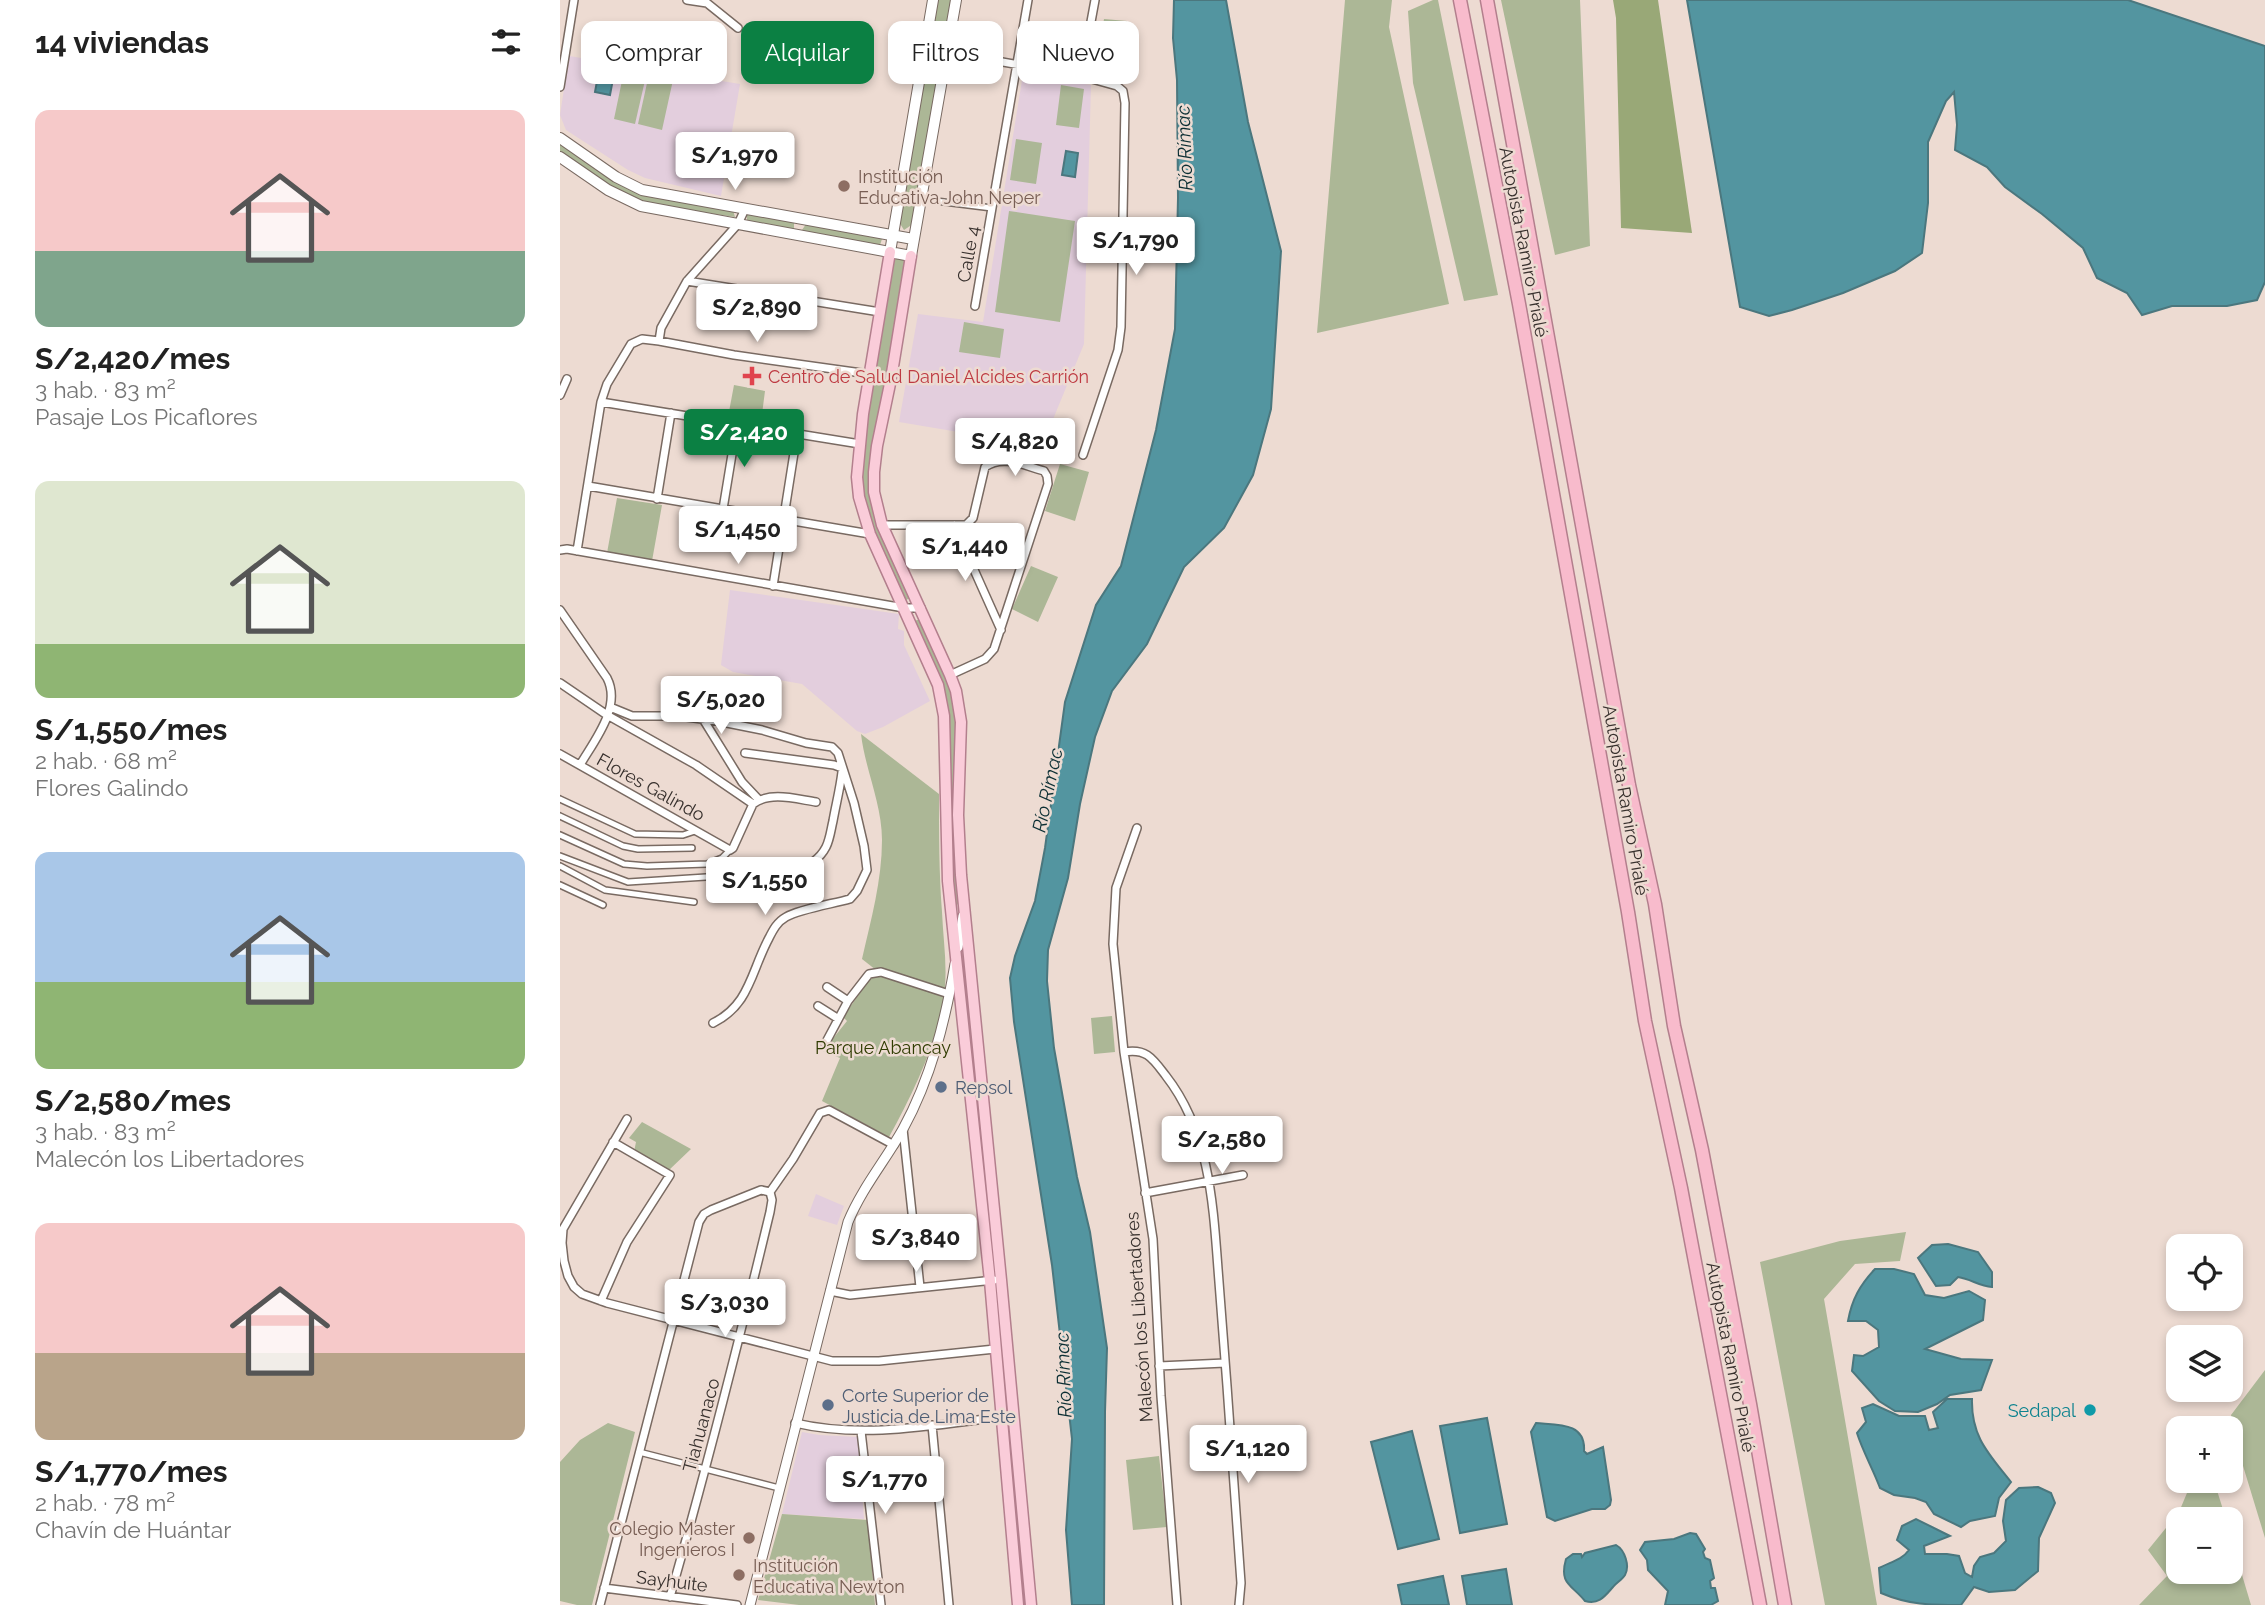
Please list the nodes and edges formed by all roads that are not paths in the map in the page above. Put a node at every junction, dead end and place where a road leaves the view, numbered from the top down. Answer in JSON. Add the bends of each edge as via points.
{"nodes":[{"id":1,"x":575,"y":0,"type":"edge"},
{"id":2,"x":687,"y":0,"type":"edge"},
{"id":3,"x":933,"y":0,"type":"edge"},
{"id":4,"x":956,"y":0,"type":"edge"},
{"id":5,"x":1028,"y":0,"type":"edge"},
{"id":6,"x":1096,"y":0,"type":"edge"},
{"id":7,"x":1460,"y":0,"type":"edge"},
{"id":8,"x":1487,"y":0,"type":"edge"},
{"id":9,"x":952,"y":21,"type":"edge"},
{"id":10,"x":1024,"y":21,"type":"edge"},
{"id":11,"x":1092,"y":21,"type":"edge"},
{"id":12,"x":738,"y":28,"type":"dead end"},
{"id":13,"x":1003,"y":62,"type":"edge"},
{"id":14,"x":1017,"y":65,"type":"joint"},
{"id":15,"x":941,"y":84,"type":"edge"},
{"id":16,"x":1109,"y":84,"type":"edge"},
{"id":17,"x":560,"y":87,"type":"edge"},
{"id":18,"x":560,"y":138,"type":"edge"},
{"id":19,"x":560,"y":157,"type":"edge"},
{"id":20,"x":936,"y":201,"type":"dead end"},
{"id":21,"x":992,"y":208,"type":"junction"},
{"id":22,"x":745,"y":209,"type":"junction"},
{"id":23,"x":800,"y":219,"type":"junction"},
{"id":24,"x":738,"y":224,"type":"junction"},
{"id":25,"x":797,"y":235,"type":"junction"},
{"id":26,"x":893,"y":236,"type":"junction"},
{"id":27,"x":913,"y":239,"type":"junction"},
{"id":28,"x":890,"y":252,"type":"junction"},
{"id":29,"x":911,"y":256,"type":"junction"},
{"id":30,"x":687,"y":281,"type":"junction"},
{"id":31,"x":975,"y":306,"type":"dead end"},
{"id":32,"x":880,"y":312,"type":"junction"},
{"id":33,"x":659,"y":341,"type":"junction"},
{"id":34,"x":869,"y":374,"type":"junction"},
{"id":35,"x":567,"y":379,"type":"dead end"},
{"id":36,"x":560,"y":395,"type":"edge"},
{"id":37,"x":601,"y":402,"type":"junction"},
{"id":38,"x":671,"y":413,"type":"junction"},
{"id":39,"x":737,"y":424,"type":"junction"},
{"id":40,"x":797,"y":434,"type":"junction"},
{"id":41,"x":860,"y":444,"type":"junction"},
{"id":42,"x":1083,"y":455,"type":"dead end"},
{"id":43,"x":588,"y":486,"type":"junction"},
{"id":44,"x":657,"y":499,"type":"junction"},
{"id":45,"x":723,"y":509,"type":"junction"},
{"id":46,"x":783,"y":520,"type":"junction"},
{"id":47,"x":882,"y":524,"type":"junction"},
{"id":48,"x":954,"y":525,"type":"junction"},
{"id":49,"x":870,"y":534,"type":"junction"},
{"id":50,"x":560,"y":550,"type":"edge"},
{"id":51,"x":577,"y":551,"type":"junction"},
{"id":52,"x":773,"y":586,"type":"junction"},
{"id":53,"x":904,"y":608,"type":"junction"},
{"id":54,"x":921,"y":608,"type":"junction"},
{"id":55,"x":560,"y":610,"type":"edge"},
{"id":56,"x":1001,"y":630,"type":"junction"},
{"id":57,"x":950,"y":675,"type":"junction"},
{"id":58,"x":560,"y":683,"type":"edge"},
{"id":59,"x":608,"y":711,"type":"junction"},
{"id":60,"x":703,"y":719,"type":"junction"},
{"id":61,"x":745,"y":753,"type":"dead end"},
{"id":62,"x":560,"y":754,"type":"edge"},
{"id":63,"x":580,"y":765,"type":"junction"},
{"id":64,"x":842,"y":768,"type":"junction"},
{"id":65,"x":560,"y":799,"type":"edge"},
{"id":66,"x":756,"y":802,"type":"junction"},
{"id":67,"x":816,"y":802,"type":"dead end"},
{"id":68,"x":560,"y":816,"type":"edge"},
{"id":69,"x":1137,"y":828,"type":"dead end"},
{"id":70,"x":697,"y":830,"type":"junction"},
{"id":71,"x":560,"y":835,"type":"edge"},
{"id":72,"x":692,"y":848,"type":"dead end"},
{"id":73,"x":728,"y":850,"type":"junction"},
{"id":74,"x":560,"y":856,"type":"edge"},
{"id":75,"x":560,"y":866,"type":"edge"},
{"id":76,"x":737,"y":875,"type":"joint"},
{"id":77,"x":560,"y":885,"type":"edge"},
{"id":78,"x":694,"y":902,"type":"dead end"},
{"id":79,"x":603,"y":905,"type":"dead end"},
{"id":80,"x":964,"y":908,"type":"junction"},
{"id":81,"x":957,"y":954,"type":"junction"},
{"id":82,"x":827,"y":987,"type":"dead end"},
{"id":83,"x":950,"y":994,"type":"junction"},
{"id":84,"x":848,"y":1001,"type":"junction"},
{"id":85,"x":818,"y":1006,"type":"dead end"},
{"id":86,"x":837,"y":1018,"type":"junction"},
{"id":87,"x":713,"y":1023,"type":"dead end"},
{"id":88,"x":825,"y":1044,"type":"dead end"},
{"id":89,"x":1124,"y":1052,"type":"junction"},
{"id":90,"x":627,"y":1119,"type":"dead end"},
{"id":91,"x":903,"y":1129,"type":"junction"},
{"id":92,"x":613,"y":1142,"type":"junction"},
{"id":93,"x":894,"y":1145,"type":"junction"},
{"id":94,"x":1243,"y":1175,"type":"dead end"},
{"id":95,"x":1209,"y":1182,"type":"junction"},
{"id":96,"x":770,"y":1192,"type":"junction"},
{"id":97,"x":1145,"y":1193,"type":"junction"},
{"id":98,"x":996,"y":1280,"type":"junction"},
{"id":99,"x":920,"y":1287,"type":"junction"},
{"id":100,"x":830,"y":1291,"type":"junction"},
{"id":101,"x":601,"y":1301,"type":"junction"},
{"id":102,"x":674,"y":1321,"type":"junction"},
{"id":103,"x":740,"y":1338,"type":"junction"},
{"id":104,"x":995,"y":1349,"type":"junction"},
{"id":105,"x":813,"y":1357,"type":"junction"},
{"id":106,"x":1225,"y":1363,"type":"junction"},
{"id":107,"x":1159,"y":1366,"type":"junction"},
{"id":108,"x":1001,"y":1417,"type":"junction"},
{"id":109,"x":796,"y":1423,"type":"junction"},
{"id":110,"x":932,"y":1425,"type":"junction"},
{"id":111,"x":861,"y":1431,"type":"junction"},
{"id":112,"x":639,"y":1452,"type":"junction"},
{"id":113,"x":707,"y":1469,"type":"junction"},
{"id":114,"x":779,"y":1488,"type":"junction"},
{"id":115,"x":604,"y":1588,"type":"junction"},
{"id":116,"x":670,"y":1598,"type":"junction"},
{"id":117,"x":600,"y":1605,"type":"edge"},
{"id":118,"x":737,"y":1605,"type":"edge"},
{"id":119,"x":750,"y":1605,"type":"edge"},
{"id":120,"x":881,"y":1605,"type":"edge"},
{"id":121,"x":949,"y":1605,"type":"edge"},
{"id":122,"x":1018,"y":1605,"type":"edge"},
{"id":123,"x":1031,"y":1605,"type":"edge"},
{"id":124,"x":1177,"y":1605,"type":"edge"},
{"id":125,"x":1239,"y":1605,"type":"edge"},
{"id":126,"x":1760,"y":1605,"type":"edge"},
{"id":127,"x":1785,"y":1605,"type":"edge"}],
"edges":[{"from":1,"to":17,"type":"street"},
{"from":2,"to":12,"type":"street","via":[[708,3]]},
{"from":3,"to":26,"type":"main road"},
{"from":4,"to":9,"type":"main road"},
{"from":5,"to":10,"type":"street","name":"Calle 4"},
{"from":6,"to":11,"type":"street"},
{"from":7,"to":126,"type":"highway","name":"Autopista Ramiro Prialé","via":[[1524,331],[1645,1020]]},
{"from":8,"to":127,"type":"highway","name":"Autopista Ramiro Prialé","via":[[1629,785]]},
{"from":13,"to":14,"type":"street"},
{"from":14,"to":21,"type":"street","name":"Calle 4"},
{"from":15,"to":27,"type":"main road"},
{"from":16,"to":42,"type":"street","via":[[1123,91],[1125,103],[1121,327],[1118,350]]},
{"from":18,"to":22,"type":"main road","via":[[642,190]]},
{"from":19,"to":24,"type":"main road","via":[[641,206]]},
{"from":20,"to":21,"type":"street"},
{"from":21,"to":31,"type":"street","name":"Calle 4"},
{"from":22,"to":23,"type":"main road"},
{"from":22,"to":24,"type":"street"},
{"from":23,"to":25,"type":"main road"},
{"from":23,"to":26,"type":"main road"},
{"from":24,"to":25,"type":"main road"},
{"from":24,"to":30,"type":"street"},
{"from":25,"to":28,"type":"main road"},
{"from":26,"to":27,"type":"main road"},
{"from":26,"to":28,"type":"main road"},
{"from":27,"to":29,"type":"main road"},
{"from":28,"to":29,"type":"main road"},
{"from":28,"to":32,"type":"main road"},
{"from":29,"to":47,"type":"main road","via":[[874,471]]},
{"from":30,"to":32,"type":"street"},
{"from":30,"to":33,"type":"street","via":[[661,328]]},
{"from":32,"to":34,"type":"main road"},
{"from":33,"to":34,"type":"street"},
{"from":33,"to":37,"type":"street","via":[[642,339],[631,344]]},
{"from":34,"to":41,"type":"main road"},
{"from":35,"to":36,"type":"street"},
{"from":37,"to":38,"type":"street"},
{"from":37,"to":43,"type":"street"},
{"from":38,"to":39,"type":"street"},
{"from":38,"to":44,"type":"street"},
{"from":39,"to":40,"type":"street"},
{"from":39,"to":45,"type":"street"},
{"from":40,"to":41,"type":"street"},
{"from":40,"to":46,"type":"street"},
{"from":41,"to":49,"type":"main road","via":[[859,497]]},
{"from":43,"to":44,"type":"street"},
{"from":43,"to":51,"type":"street"},
{"from":44,"to":45,"type":"street"},
{"from":45,"to":46,"type":"street"},
{"from":46,"to":49,"type":"street"},
{"from":46,"to":52,"type":"street"},
{"from":47,"to":48,"type":"street"},
{"from":47,"to":54,"type":"main road"},
{"from":48,"to":56,"type":"street"},
{"from":48,"to":56,"type":"street","via":[[966,525],[973,518],[985,467],[993,461],[1044,471],[1047,476]]},
{"from":49,"to":53,"type":"main road"},
{"from":50,"to":51,"type":"street"},
{"from":51,"to":52,"type":"street"},
{"from":52,"to":53,"type":"street"},
{"from":53,"to":54,"type":"street"},
{"from":53,"to":81,"type":"main road","via":[[937,685],[944,716],[948,881]]},
{"from":54,"to":57,"type":"main road"},
{"from":55,"to":59,"type":"street","via":[[607,678],[612,694]]},
{"from":56,"to":57,"type":"street","via":[[990,655]]},
{"from":57,"to":80,"type":"main road","via":[[961,722],[958,815]]},
{"from":58,"to":59,"type":"street"},
{"from":59,"to":60,"type":"street"},
{"from":59,"to":63,"type":"street"},
{"from":59,"to":66,"type":"street"},
{"from":60,"to":64,"type":"street","via":[[832,747]]},
{"from":60,"to":66,"type":"street"},
{"from":61,"to":64,"type":"street"},
{"from":62,"to":63,"type":"street","name":"Flores Galindo"},
{"from":63,"to":70,"type":"street","name":"Flores Galindo"},
{"from":64,"to":76,"type":"street","via":[[830,834],[818,858],[802,869]]},
{"from":64,"to":87,"type":"street","via":[[867,870],[857,891],[850,899],[787,916],[776,924],[746,994],[734,1010]]},
{"from":65,"to":70,"type":"street","via":[[635,834],[683,835]]},
{"from":66,"to":67,"type":"street","via":[[775,797]]},
{"from":66,"to":73,"type":"street"},
{"from":68,"to":72,"type":"street","via":[[623,846]]},
{"from":69,"to":89,"type":"street","name":"Malecón los Libertadores","via":[[1116,888],[1113,944]]},
{"from":70,"to":73,"type":"street","name":"Flores Galindo"},
{"from":71,"to":73,"type":"street","via":[[624,864],[707,864]]},
{"from":74,"to":76,"type":"street","via":[[628,882]]},
{"from":75,"to":78,"type":"street","via":[[605,890]]},
{"from":77,"to":79,"type":"street"},
{"from":80,"to":81,"type":"street"},
{"from":80,"to":98,"type":"main road"},
{"from":81,"to":83,"type":"street"},
{"from":81,"to":98,"type":"main road"},
{"from":82,"to":84,"type":"street"},
{"from":83,"to":84,"type":"street","via":[[877,972],[869,974]]},
{"from":83,"to":91,"type":"street","via":[[930,1068]]},
{"from":84,"to":86,"type":"street"},
{"from":85,"to":86,"type":"street"},
{"from":86,"to":88,"type":"street"},
{"from":89,"to":95,"type":"street","via":[[1146,1053],[1179,1094],[1198,1135]]},
{"from":89,"to":97,"type":"street","name":"Malecón los Libertadores"},
{"from":90,"to":92,"type":"street"},
{"from":91,"to":93,"type":"street"},
{"from":91,"to":99,"type":"street"},
{"from":92,"to":101,"type":"street","via":[[564,1229],[562,1243],[574,1287]]},
{"from":92,"to":101,"type":"street","via":[[670,1174],[627,1242]]},
{"from":93,"to":96,"type":"street","name":"Tiahuanaco","via":[[824,1110]]},
{"from":93,"to":100,"type":"street","via":[[855,1204]]},
{"from":94,"to":95,"type":"street"},
{"from":95,"to":97,"type":"street"},
{"from":95,"to":106,"type":"street"},
{"from":96,"to":102,"type":"street","via":[[761,1190],[704,1214]]},
{"from":96,"to":103,"type":"street","name":"Tiahuanaco","via":[[770,1212]]},
{"from":97,"to":107,"type":"street","name":"Malecón los Libertadores","via":[[1153,1239]]},
{"from":98,"to":99,"type":"street"},
{"from":98,"to":104,"type":"main road"},
{"from":98,"to":123,"type":"main road"},
{"from":99,"to":100,"type":"street","via":[[850,1294]]},
{"from":100,"to":105,"type":"street"},
{"from":101,"to":102,"type":"street"},
{"from":102,"to":103,"type":"street"},
{"from":102,"to":112,"type":"street"},
{"from":103,"to":105,"type":"street"},
{"from":103,"to":113,"type":"street","name":"Tiahuanaco"},
{"from":104,"to":105,"type":"street","via":[[861,1362]]},
{"from":104,"to":108,"type":"main road"},
{"from":105,"to":109,"type":"street"},
{"from":106,"to":107,"type":"street"},
{"from":106,"to":125,"type":"street"},
{"from":107,"to":124,"type":"street","name":"Malecón los Libertadores"},
{"from":108,"to":110,"type":"street"},
{"from":108,"to":122,"type":"main road"},
{"from":109,"to":111,"type":"street"},
{"from":109,"to":114,"type":"street"},
{"from":110,"to":111,"type":"street"},
{"from":110,"to":121,"type":"street"},
{"from":111,"to":120,"type":"street"},
{"from":112,"to":113,"type":"street"},
{"from":112,"to":115,"type":"street"},
{"from":113,"to":114,"type":"street"},
{"from":113,"to":116,"type":"street","name":"Tiahuanaco"},
{"from":114,"to":119,"type":"street"},
{"from":115,"to":116,"type":"street","name":"Sayhuite"},
{"from":115,"to":117,"type":"street"},
{"from":116,"to":118,"type":"street","name":"Sayhuite"}]}
